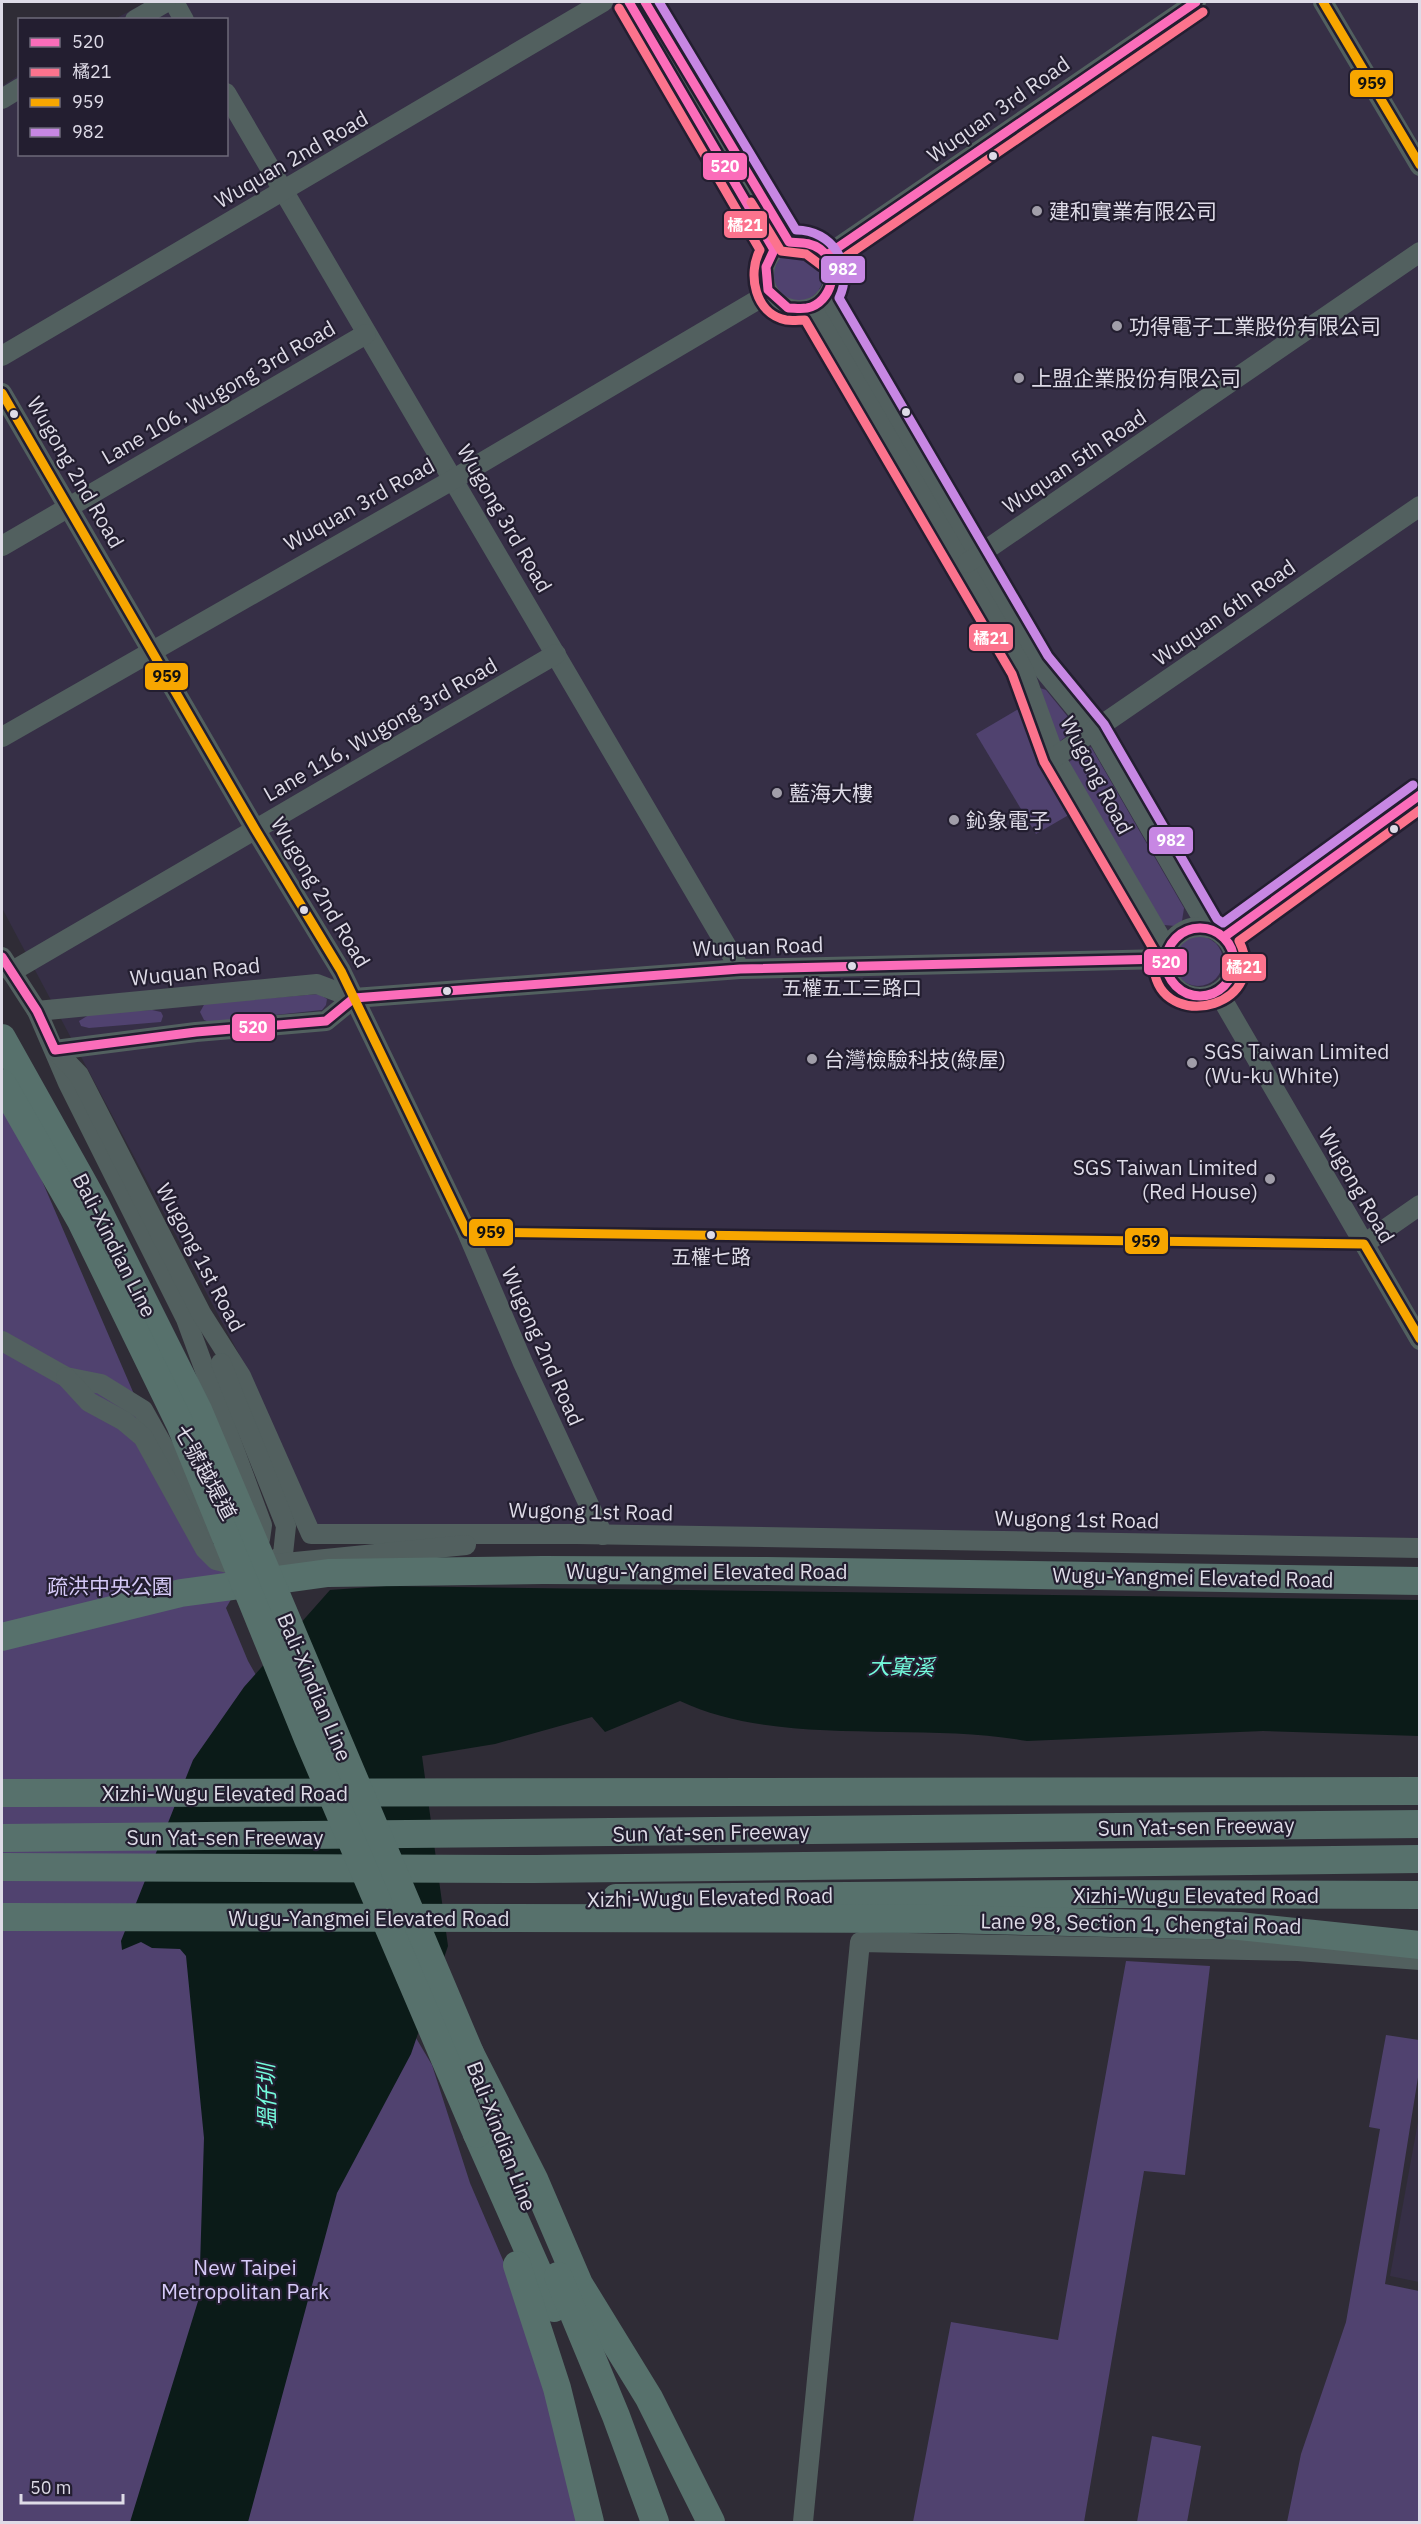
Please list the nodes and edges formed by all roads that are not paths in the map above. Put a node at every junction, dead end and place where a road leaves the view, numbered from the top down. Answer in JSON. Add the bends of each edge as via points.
{"nodes":[{"id":1,"x":166,"y":2,"type":"edge"},
{"id":2,"x":174,"y":2,"type":"edge"},
{"id":3,"x":603,"y":2,"type":"edge"},
{"id":4,"x":629,"y":2,"type":"edge"},
{"id":5,"x":645,"y":2,"type":"edge"},
{"id":6,"x":1196,"y":2,"type":"edge"},
{"id":7,"x":1323,"y":2,"type":"edge"},
{"id":8,"x":138,"y":18,"type":"edge"},
{"id":9,"x":183,"y":18,"type":"edge"},
{"id":10,"x":18,"y":89,"type":"edge"},
{"id":11,"x":228,"y":96,"type":"edge"},
{"id":12,"x":2,"y":99,"type":"edge"},
{"id":13,"x":1419,"y":166,"type":"edge"},
{"id":14,"x":283,"y":191,"type":"junction"},
{"id":15,"x":782,"y":246,"type":"junction"},
{"id":16,"x":1419,"y":252,"type":"edge"},
{"id":17,"x":827,"y":255,"type":"junction"},
{"id":18,"x":769,"y":293,"type":"junction"},
{"id":19,"x":819,"y":303,"type":"junction"},
{"id":20,"x":366,"y":334,"type":"junction"},
{"id":21,"x":2,"y":356,"type":"edge"},
{"id":22,"x":2,"y":393,"type":"edge"},
{"id":23,"x":454,"y":478,"type":"junction"},
{"id":24,"x":1419,"y":506,"type":"edge"},
{"id":25,"x":69,"y":508,"type":"junction"},
{"id":26,"x":2,"y":546,"type":"edge"},
{"id":27,"x":970,"y":561,"type":"junction"},
{"id":28,"x":153,"y":651,"type":"junction"},
{"id":29,"x":556,"y":654,"type":"junction"},
{"id":30,"x":1094,"y":731,"type":"junction"},
{"id":31,"x":2,"y":737,"type":"edge"},
{"id":32,"x":1055,"y":757,"type":"junction"},
{"id":33,"x":1419,"y":795,"type":"edge"},
{"id":34,"x":255,"y":829,"type":"junction"},
{"id":35,"x":1216,"y":932,"type":"junction"},
{"id":36,"x":1166,"y":954,"type":"junction"},
{"id":37,"x":6,"y":964,"type":"edge"},
{"id":38,"x":740,"y":969,"type":"junction"},
{"id":39,"x":1218,"y":992,"type":"junction"},
{"id":40,"x":354,"y":998,"type":"junction"},
{"id":41,"x":37,"y":1011,"type":"junction"},
{"id":42,"x":2,"y":1038,"type":"edge"},
{"id":43,"x":55,"y":1050,"type":"junction"},
{"id":44,"x":2,"y":1083,"type":"edge"},
{"id":45,"x":1419,"y":1205,"type":"edge"},
{"id":46,"x":1364,"y":1244,"type":"junction"},
{"id":47,"x":194,"y":1316,"type":"junction"},
{"id":48,"x":1419,"y":1340,"type":"edge"},
{"id":49,"x":2,"y":1341,"type":"edge"},
{"id":50,"x":66,"y":1377,"type":"junction"},
{"id":51,"x":576,"y":1534,"type":"junction"},
{"id":52,"x":603,"y":1535,"type":"junction"},
{"id":53,"x":1419,"y":1548,"type":"edge"},
{"id":54,"x":271,"y":1564,"type":"junction"},
{"id":55,"x":1419,"y":1581,"type":"edge"},
{"id":56,"x":2,"y":1637,"type":"edge"},
{"id":57,"x":1419,"y":1783,"type":"edge"},
{"id":58,"x":1419,"y":1791,"type":"edge"},
{"id":59,"x":2,"y":1793,"type":"edge"},
{"id":60,"x":1419,"y":1824,"type":"edge"},
{"id":61,"x":1254,"y":1825,"type":"junction"},
{"id":62,"x":2,"y":1838,"type":"edge"},
{"id":63,"x":1419,"y":1859,"type":"edge"},
{"id":64,"x":1144,"y":1861,"type":"junction"},
{"id":65,"x":2,"y":1867,"type":"edge"},
{"id":66,"x":1419,"y":1895,"type":"edge"},
{"id":67,"x":2,"y":1904,"type":"edge"},
{"id":68,"x":1419,"y":1910,"type":"edge"},
{"id":69,"x":2,"y":1917,"type":"edge"},
{"id":70,"x":1419,"y":1945,"type":"edge"},
{"id":71,"x":1419,"y":1960,"type":"edge"},
{"id":72,"x":470,"y":2053,"type":"junction"},
{"id":73,"x":477,"y":2134,"type":"junction"},
{"id":74,"x":590,"y":2523,"type":"edge"},
{"id":75,"x":637,"y":2523,"type":"edge"},
{"id":76,"x":655,"y":2523,"type":"edge"},
{"id":77,"x":711,"y":2523,"type":"edge"},
{"id":78,"x":803,"y":2523,"type":"edge"}],
"edges":[{"from":1,"to":8,"type":"street"},
{"from":2,"to":9,"type":"street"},
{"from":3,"to":14,"type":"street","name":"Wuquan 2nd Road"},
{"from":4,"to":15,"type":"street"},
{"from":5,"to":15,"type":"street"},
{"from":6,"to":17,"type":"street","name":"Wuquan 3rd Road"},
{"from":7,"to":13,"type":"street"},
{"from":10,"to":12,"type":"street"},
{"from":11,"to":14,"type":"street","name":"Wugong 3rd Road"},
{"from":14,"to":20,"type":"street","name":"Wugong 3rd Road"},
{"from":14,"to":21,"type":"street","name":"Wuquan 2nd Road"},
{"from":15,"to":17,"type":"street","via":[[810,243]]},
{"from":15,"to":18,"type":"street","via":[[765,266]]},
{"from":16,"to":27,"type":"street","name":"Wuquan 5th Road"},
{"from":17,"to":19,"type":"street","via":[[833,282]]},
{"from":18,"to":19,"type":"street","via":[[788,308]]},
{"from":18,"to":23,"type":"street","name":"Wuquan 3rd Road"},
{"from":19,"to":27,"type":"street","name":"Wugong Road"},
{"from":20,"to":23,"type":"street","name":"Wugong 3rd Road"},
{"from":20,"to":25,"type":"street","name":"Lane 106, Wugong 3rd Road"},
{"from":22,"to":25,"type":"street","name":"Wugong 2nd Road"},
{"from":23,"to":28,"type":"street","name":"Wuquan 3rd Road"},
{"from":23,"to":29,"type":"street","name":"Wugong 3rd Road"},
{"from":24,"to":30,"type":"street","name":"Wuquan 6th Road"},
{"from":25,"to":26,"type":"street","name":"Lane 106, Wugong 3rd Road"},
{"from":25,"to":28,"type":"street","name":"Wugong 2nd Road"},
{"from":27,"to":30,"type":"street","name":"Wugong Road","via":[[1038,663]]},
{"from":27,"to":32,"type":"street","name":"Wugong Road","via":[[1023,669]]},
{"from":28,"to":31,"type":"street","name":"Wuquan 3rd Road"},
{"from":28,"to":34,"type":"street","name":"Wugong 2nd Road"},
{"from":29,"to":34,"type":"street","name":"Lane 116, Wugong 3rd Road"},
{"from":29,"to":38,"type":"street","name":"Wugong 3rd Road"},
{"from":30,"to":32,"type":"street","name":"Wuquan 6th Road"},
{"from":30,"to":35,"type":"street","name":"Wugong Road"},
{"from":32,"to":36,"type":"street","name":"Wugong Road"},
{"from":33,"to":35,"type":"street"},
{"from":34,"to":37,"type":"street","name":"Lane 116, Wugong 3rd Road"},
{"from":34,"to":40,"type":"street","name":"Wugong 2nd Road"},
{"from":35,"to":36,"type":"street","via":[[1188,929],[1179,934]]},
{"from":35,"to":39,"type":"street","via":[[1234,952],[1234,970]]},
{"from":36,"to":38,"type":"street","name":"Wuquan Road"},
{"from":36,"to":39,"type":"street","via":[[1169,978],[1182,991],[1200,996]]},
{"from":37,"to":41,"type":"street","name":"Wugong 1st Road"},
{"from":38,"to":40,"type":"street","name":"Wuquan Road"},
{"from":39,"to":46,"type":"street","name":"Wugong Road"},
{"from":40,"to":41,"type":"street","name":"Wuquan Road","via":[[317,984]]},
{"from":40,"to":43,"type":"street","via":[[326,1021]]},
{"from":40,"to":52,"type":"street","name":"Wugong 2nd Road","via":[[467,1232]]},
{"from":41,"to":43,"type":"street","name":"Wugong 1st Road"},
{"from":42,"to":72,"type":"highway","name":"Bali-Xindian Line","bridge":true,"via":[[95,1204],[198,1410]]},
{"from":43,"to":47,"type":"street","name":"Wugong 1st Road","via":[[79,1075]]},
{"from":44,"to":73,"type":"highway","name":"Bali-Xindian Line","bridge":true,"via":[[81,1221],[180,1424],[308,1739]]},
{"from":45,"to":46,"type":"street"},
{"from":46,"to":48,"type":"street","name":"Wugong Road"},
{"from":47,"to":50,"type":"street","name":"七號越堤道","via":[[262,1525],[261,1539],[251,1547],[236,1551],[224,1548],[215,1539],[143,1410],[101,1384]]},
{"from":47,"to":51,"type":"street","name":"Wugong 1st Road","via":[[241,1376],[311,1534]]},
{"from":47,"to":54,"type":"street","via":[[286,1526],[283,1554]]},
{"from":49,"to":50,"type":"street","name":"七號越堤道"},
{"from":50,"to":54,"type":"street","name":"七號越堤道","via":[[89,1402],[124,1421],[143,1437],[205,1549],[216,1560],[244,1567]]},
{"from":51,"to":52,"type":"street","name":"Wugong 1st Road"},
{"from":51,"to":54,"type":"street","name":"七號越堤道"},
{"from":52,"to":53,"type":"street","name":"Wugong 1st Road"},
{"from":55,"to":56,"type":"highway","name":"Wugu-Yangmei Elevated Road","bridge":true,"via":[[767,1571],[328,1573],[181,1593]]},
{"from":57,"to":61,"type":"highway","via":[[1364,1792]]},
{"from":58,"to":59,"type":"highway","name":"Xizhi-Wugu Elevated Road","bridge":true},
{"from":60,"to":61,"type":"highway","name":"Sun Yat-sen Freeway"},
{"from":61,"to":62,"type":"highway","name":"Sun Yat-sen Freeway","bridge":true},
{"from":63,"to":64,"type":"highway","name":"Sun Yat-sen Freeway"},
{"from":64,"to":65,"type":"highway","name":"Sun Yat-sen Freeway","bridge":true,"via":[[534,1869]]},
{"from":64,"to":68,"type":"highway"},
{"from":66,"to":67,"type":"highway","name":"Xizhi-Wugu Elevated Road","bridge":true,"via":[[1090,1894]]},
{"from":69,"to":70,"type":"highway","name":"Wugu-Yangmei Elevated Road","bridge":true,"via":[[942,1919],[1239,1926]]},
{"from":71,"to":78,"type":"street","name":"Lane 98, Section 1, Chengtai Road","via":[[1298,1951],[861,1942]]},
{"from":72,"to":76,"type":"highway","name":"Bali-Xindian Line"},
{"from":72,"to":77,"type":"highway","via":[[534,2179],[579,2284],[649,2398]]},
{"from":73,"to":74,"type":"highway","via":[[557,2388]]},
{"from":73,"to":75,"type":"highway","name":"Bali-Xindian Line","via":[[558,2318]]}]}
